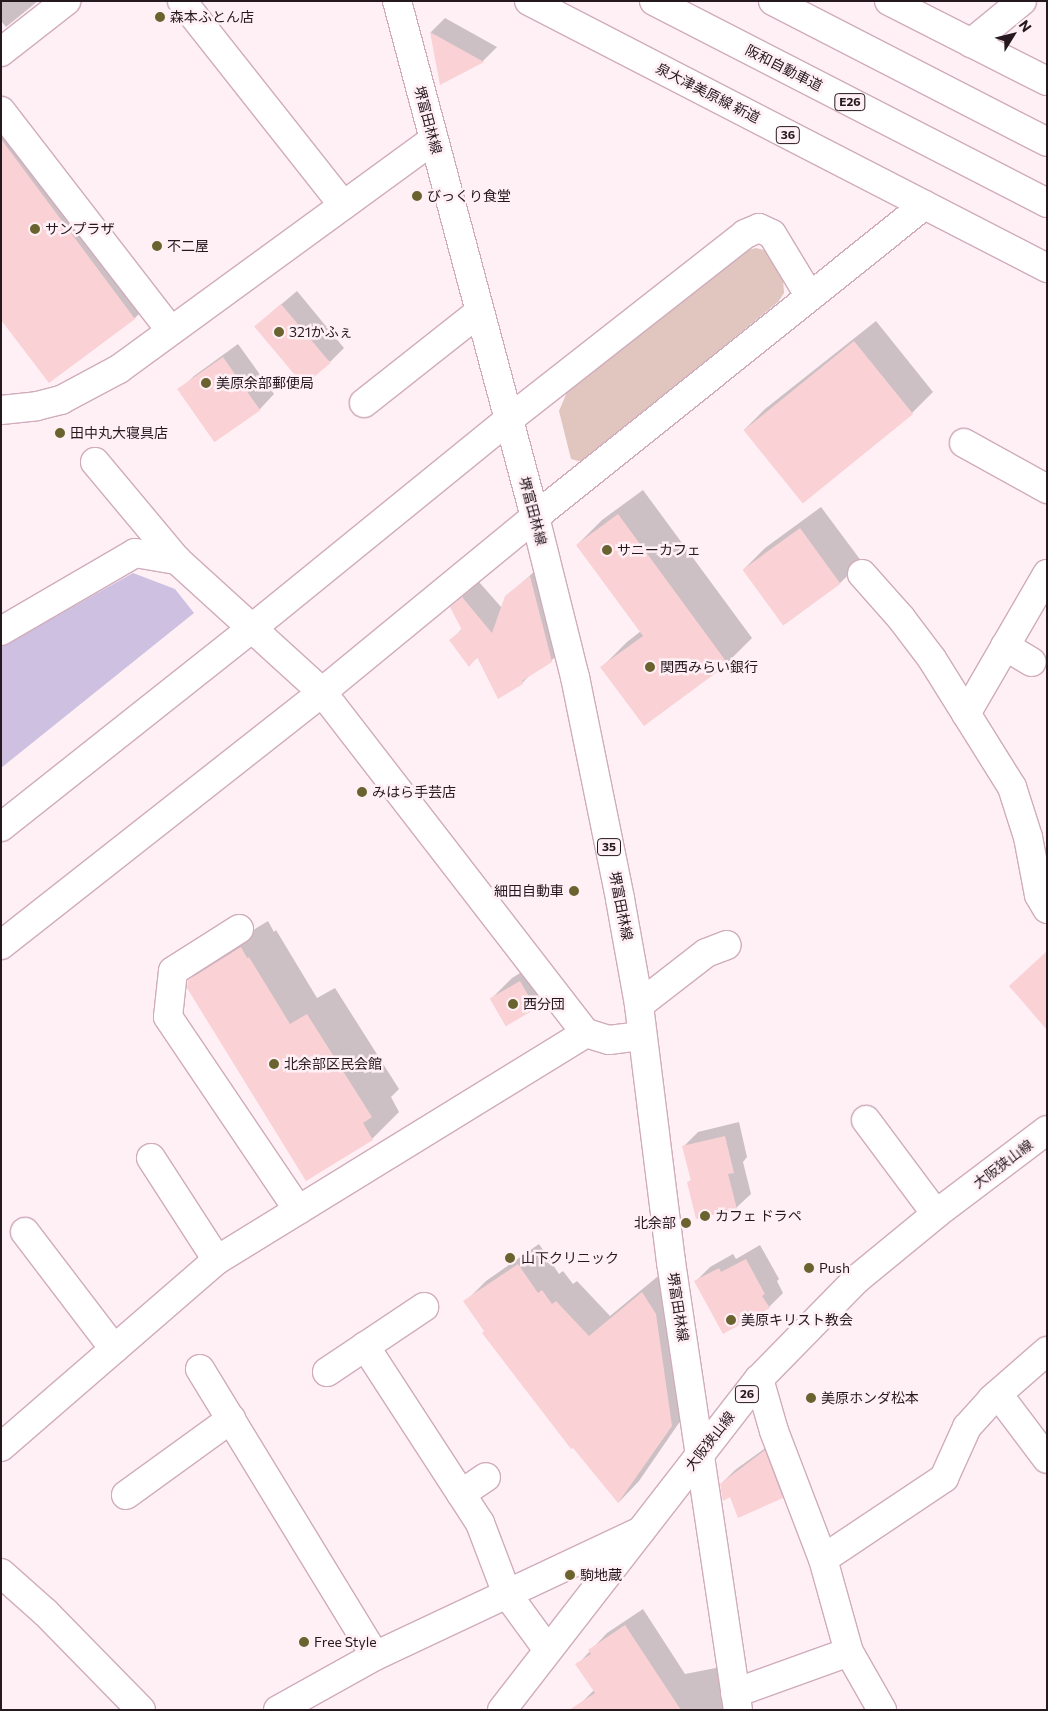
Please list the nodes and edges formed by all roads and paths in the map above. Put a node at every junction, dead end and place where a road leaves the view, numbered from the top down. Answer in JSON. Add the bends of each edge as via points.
{"nodes":[{"id":1,"x":66,"y":1,"type":"edge"},
{"id":2,"x":182,"y":1,"type":"edge"},
{"id":3,"x":397,"y":1,"type":"edge"},
{"id":4,"x":530,"y":1,"type":"edge"},
{"id":5,"x":654,"y":1,"type":"edge"},
{"id":6,"x":773,"y":1,"type":"edge"},
{"id":7,"x":889,"y":1,"type":"edge"},
{"id":8,"x":1022,"y":1,"type":"edge"},
{"id":9,"x":971,"y":43,"type":"junction"},
{"id":10,"x":1,"y":52,"type":"edge"},
{"id":11,"x":1047,"y":81,"type":"edge"},
{"id":12,"x":1,"y":112,"type":"edge"},
{"id":13,"x":433,"y":140,"type":"junction"},
{"id":14,"x":1047,"y":142,"type":"edge"},
{"id":15,"x":1047,"y":203,"type":"edge"},
{"id":16,"x":343,"y":205,"type":"junction"},
{"id":17,"x":925,"y":205,"type":"junction"},
{"id":18,"x":1047,"y":268,"type":"edge"},
{"id":19,"x":809,"y":295,"type":"junction"},
{"id":20,"x":478,"y":313,"type":"junction"},
{"id":21,"x":170,"y":330,"type":"junction"},
{"id":22,"x":364,"y":403,"type":"dead end"},
{"id":23,"x":1,"y":410,"type":"edge"},
{"id":24,"x":508,"y":420,"type":"junction"},
{"id":25,"x":964,"y":443,"type":"dead end"},
{"id":26,"x":95,"y":462,"type":"dead end"},
{"id":27,"x":1047,"y":489,"type":"edge"},
{"id":28,"x":535,"y":517,"type":"junction"},
{"id":29,"x":177,"y":560,"type":"junction"},
{"id":30,"x":862,"y":574,"type":"dead end"},
{"id":31,"x":1047,"y":574,"type":"edge"},
{"id":32,"x":251,"y":629,"type":"junction"},
{"id":33,"x":1,"y":631,"type":"edge"},
{"id":34,"x":1005,"y":646,"type":"junction"},
{"id":35,"x":1032,"y":662,"type":"dead end"},
{"id":36,"x":322,"y":692,"type":"junction"},
{"id":37,"x":966,"y":714,"type":"junction"},
{"id":38,"x":1,"y":827,"type":"edge"},
{"id":39,"x":1047,"y":910,"type":"edge"},
{"id":40,"x":240,"y":929,"type":"dead end"},
{"id":41,"x":1,"y":945,"type":"edge"},
{"id":42,"x":727,"y":945,"type":"dead end"},
{"id":43,"x":639,"y":1005,"type":"junction"},
{"id":44,"x":586,"y":1033,"type":"junction"},
{"id":45,"x":642,"y":1036,"type":"junction"},
{"id":46,"x":866,"y":1120,"type":"dead end"},
{"id":47,"x":1047,"y":1130,"type":"edge"},
{"id":48,"x":151,"y":1158,"type":"dead end"},
{"id":49,"x":298,"y":1210,"type":"junction"},
{"id":50,"x":936,"y":1214,"type":"junction"},
{"id":51,"x":25,"y":1232,"type":"dead end"},
{"id":52,"x":217,"y":1260,"type":"junction"},
{"id":53,"x":424,"y":1307,"type":"dead end"},
{"id":54,"x":365,"y":1346,"type":"junction"},
{"id":55,"x":114,"y":1349,"type":"junction"},
{"id":56,"x":1047,"y":1352,"type":"edge"},
{"id":57,"x":200,"y":1369,"type":"dead end"},
{"id":58,"x":327,"y":1372,"type":"dead end"},
{"id":59,"x":759,"y":1379,"type":"junction"},
{"id":60,"x":998,"y":1394,"type":"junction"},
{"id":61,"x":231,"y":1419,"type":"junction"},
{"id":62,"x":1,"y":1447,"type":"edge"},
{"id":63,"x":700,"y":1452,"type":"junction"},
{"id":64,"x":1047,"y":1459,"type":"edge"},
{"id":65,"x":486,"y":1477,"type":"dead end"},
{"id":66,"x":461,"y":1494,"type":"junction"},
{"id":67,"x":126,"y":1495,"type":"dead end"},
{"id":68,"x":641,"y":1532,"type":"junction"},
{"id":69,"x":823,"y":1559,"type":"junction"},
{"id":70,"x":1,"y":1573,"type":"edge"},
{"id":71,"x":507,"y":1594,"type":"junction"},
{"id":72,"x":548,"y":1650,"type":"junction"},
{"id":73,"x":849,"y":1652,"type":"junction"},
{"id":74,"x":375,"y":1656,"type":"junction"},
{"id":75,"x":736,"y":1701,"type":"edge"},
{"id":76,"x":141,"y":1710,"type":"edge"},
{"id":77,"x":278,"y":1710,"type":"edge"},
{"id":78,"x":502,"y":1710,"type":"edge"},
{"id":79,"x":882,"y":1710,"type":"edge"}],
"edges":[{"from":1,"to":10,"type":"main road"},
{"from":2,"to":16,"type":"main road"},
{"from":3,"to":13,"type":"main road","name":"堺富田林線","number":"35"},
{"from":4,"to":17,"type":"main road","name":"泉大津美原線 新道","number":"36"},
{"from":5,"to":15,"type":"main road","name":"阪和自動車道","number":"E26"},
{"from":6,"to":14,"type":"main road"},
{"from":7,"to":9,"type":"main road"},
{"from":8,"to":9,"type":"main road"},
{"from":9,"to":11,"type":"main road"},
{"from":12,"to":21,"type":"main road"},
{"from":13,"to":16,"type":"main road"},
{"from":13,"to":20,"type":"main road","name":"堺富田林線","number":"35"},
{"from":16,"to":21,"type":"main road"},
{"from":17,"to":18,"type":"main road","name":"泉大津美原線 新道","number":"36"},
{"from":17,"to":19,"type":"main road"},
{"from":19,"to":24,"type":"main road","via":[[772,234],[759,228],[745,234]]},
{"from":19,"to":28,"type":"main road"},
{"from":20,"to":22,"type":"main road"},
{"from":20,"to":24,"type":"main road","name":"堺富田林線","number":"35"},
{"from":21,"to":23,"type":"main road","via":[[119,369],[62,400]]},
{"from":24,"to":28,"type":"main road","name":"堺富田林線","number":"35"},
{"from":24,"to":32,"type":"main road"},
{"from":25,"to":27,"type":"main road"},
{"from":26,"to":29,"type":"main road"},
{"from":28,"to":36,"type":"main road"},
{"from":28,"to":43,"type":"main road","name":"堺富田林線","number":"35","via":[[575,677]]},
{"from":29,"to":32,"type":"main road"},
{"from":29,"to":33,"type":"main road","via":[[135,553]]},
{"from":30,"to":37,"type":"main road","via":[[932,659]]},
{"from":31,"to":34,"type":"main road"},
{"from":32,"to":36,"type":"main road"},
{"from":32,"to":38,"type":"main road"},
{"from":34,"to":35,"type":"main road"},
{"from":34,"to":37,"type":"main road"},
{"from":36,"to":41,"type":"main road"},
{"from":36,"to":44,"type":"main road"},
{"from":37,"to":39,"type":"main road","via":[[1012,787],[1028,837],[1039,895]]},
{"from":40,"to":49,"type":"main road","via":[[173,971],[168,1017]]},
{"from":42,"to":43,"type":"main road","via":[[706,953]]},
{"from":43,"to":45,"type":"main road","name":"堺富田林線","number":"35"},
{"from":44,"to":45,"type":"main road","via":[[609,1040]]},
{"from":44,"to":49,"type":"main road"},
{"from":45,"to":63,"type":"main road","name":"堺富田林線","number":"35"},
{"from":46,"to":50,"type":"main road"},
{"from":47,"to":50,"type":"main road","name":"大阪狭山線","number":"26"},
{"from":48,"to":52,"type":"main road"},
{"from":49,"to":52,"type":"main road"},
{"from":50,"to":59,"type":"main road","name":"大阪狭山線","number":"26","via":[[857,1279]]},
{"from":51,"to":55,"type":"main road"},
{"from":52,"to":55,"type":"main road"},
{"from":53,"to":54,"type":"main road"},
{"from":54,"to":58,"type":"main road"},
{"from":54,"to":66,"type":"main road"},
{"from":55,"to":62,"type":"main road"},
{"from":56,"to":60,"type":"main road"},
{"from":57,"to":61,"type":"main road"},
{"from":59,"to":63,"type":"main road","name":"大阪狭山線","number":"26"},
{"from":59,"to":69,"type":"main road","via":[[774,1431]]},
{"from":60,"to":64,"type":"main road"},
{"from":60,"to":69,"type":"main road","via":[[967,1427],[944,1478]]},
{"from":61,"to":67,"type":"main road"},
{"from":61,"to":74,"type":"main road"},
{"from":63,"to":68,"type":"main road","name":"大阪狭山線","number":"26"},
{"from":63,"to":75,"type":"main road","name":"堺富田林線","number":"35"},
{"from":65,"to":66,"type":"main road"},
{"from":66,"to":71,"type":"main road","via":[[480,1523]]},
{"from":68,"to":71,"type":"main road"},
{"from":68,"to":72,"type":"main road","name":"大阪狭山線","number":"26"},
{"from":69,"to":73,"type":"main road"},
{"from":70,"to":76,"type":"main road","via":[[45,1612]]},
{"from":71,"to":72,"type":"main road"},
{"from":71,"to":74,"type":"main road"},
{"from":72,"to":78,"type":"main road","name":"大阪狭山線","number":"26"},
{"from":73,"to":75,"type":"main road"},
{"from":73,"to":79,"type":"main road"},
{"from":74,"to":77,"type":"main road"}]}
